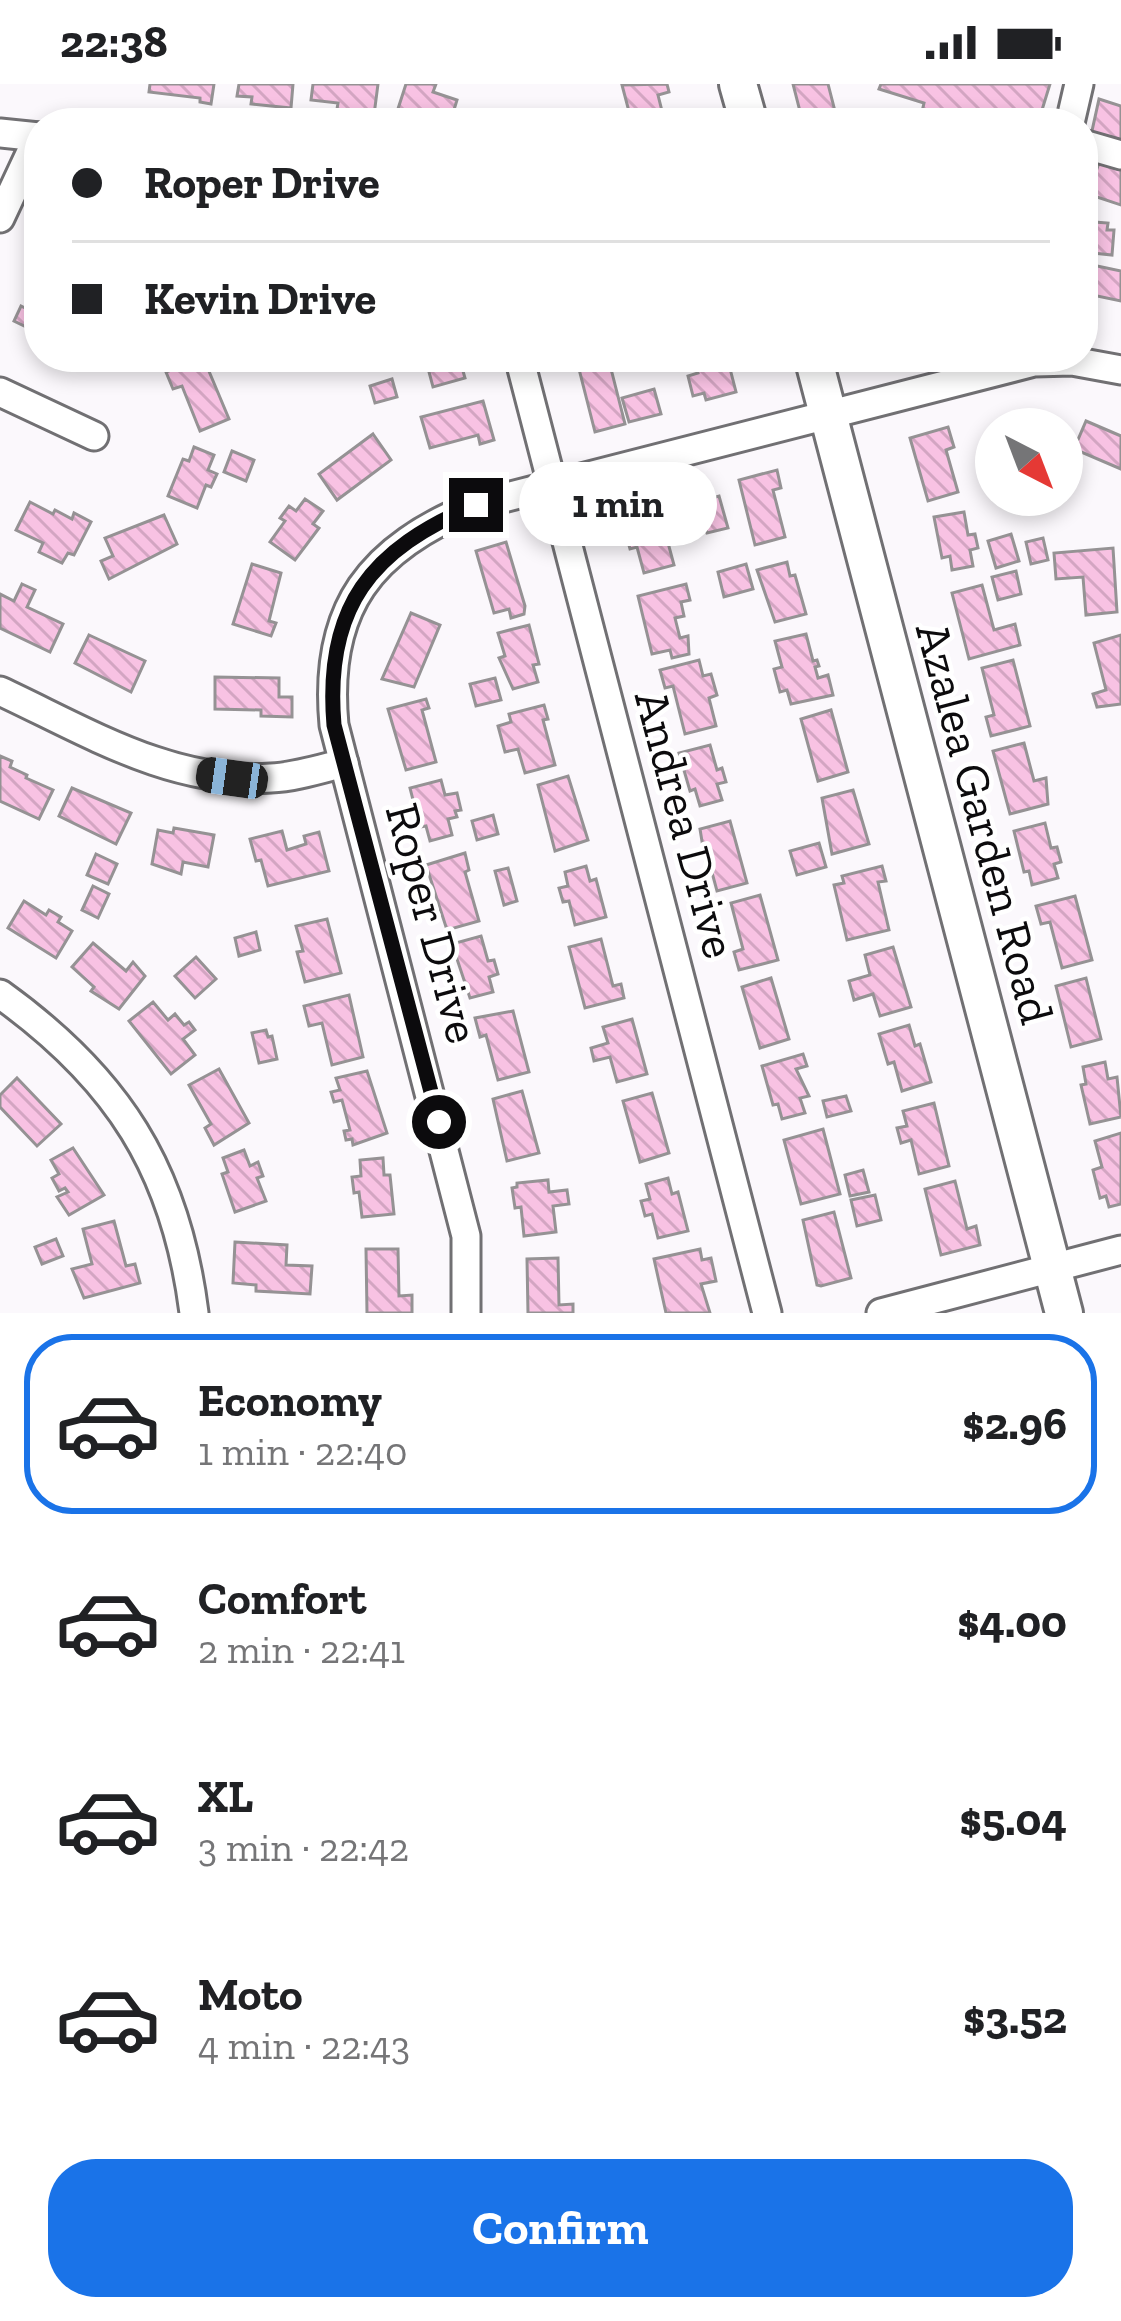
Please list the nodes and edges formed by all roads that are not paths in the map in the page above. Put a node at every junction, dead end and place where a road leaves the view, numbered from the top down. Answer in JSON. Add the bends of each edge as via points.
{"nodes":[{"id":1,"x":24,"y":168,"type":"edge"},
{"id":2,"x":0,"y":218,"type":"edge"},
{"id":3,"x":523,"y":372,"type":"edge"},
{"id":4,"x":817,"y":372,"type":"edge"},
{"id":5,"x":993,"y":372,"type":"edge"},
{"id":6,"x":0,"y":392,"type":"edge"},
{"id":7,"x":828,"y":412,"type":"junction"},
{"id":8,"x":94,"y":436,"type":"dead end"},
{"id":9,"x":552,"y":485,"type":"junction"},
{"id":10,"x":0,"y":691,"type":"edge"},
{"id":11,"x":344,"y":764,"type":"junction"},
{"id":12,"x":0,"y":994,"type":"edge"},
{"id":13,"x":1121,"y":1250,"type":"edge"},
{"id":14,"x":1052,"y":1268,"type":"junction"},
{"id":15,"x":194,"y":1313,"type":"edge"},
{"id":16,"x":466,"y":1313,"type":"edge"},
{"id":17,"x":767,"y":1313,"type":"edge"},
{"id":18,"x":881,"y":1313,"type":"edge"},
{"id":19,"x":1064,"y":1313,"type":"edge"}],
"edges":[{"from":1,"to":2,"type":"street"},
{"from":3,"to":9,"type":"street","name":"Andrea Drive"},
{"from":4,"to":7,"type":"main road","name":"Azalea Garden Road"},
{"from":5,"to":7,"type":"street"},
{"from":6,"to":8,"type":"street"},
{"from":7,"to":9,"type":"street"},
{"from":7,"to":14,"type":"main road","name":"Azalea Garden Road"},
{"from":9,"to":11,"type":"street","name":"Roper Drive","via":[[441,519],[379,564],[351,605],[333,671]]},
{"from":9,"to":17,"type":"street","name":"Andrea Drive"},
{"from":10,"to":11,"type":"street","via":[[187,772],[272,778]]},
{"from":11,"to":16,"type":"street","name":"Roper Drive","via":[[466,1236]]},
{"from":12,"to":15,"type":"street","via":[[69,1049],[136,1132],[179,1224]]},
{"from":13,"to":14,"type":"street"},
{"from":14,"to":18,"type":"street"},
{"from":14,"to":19,"type":"main road","name":"Azalea Garden Road"}]}
